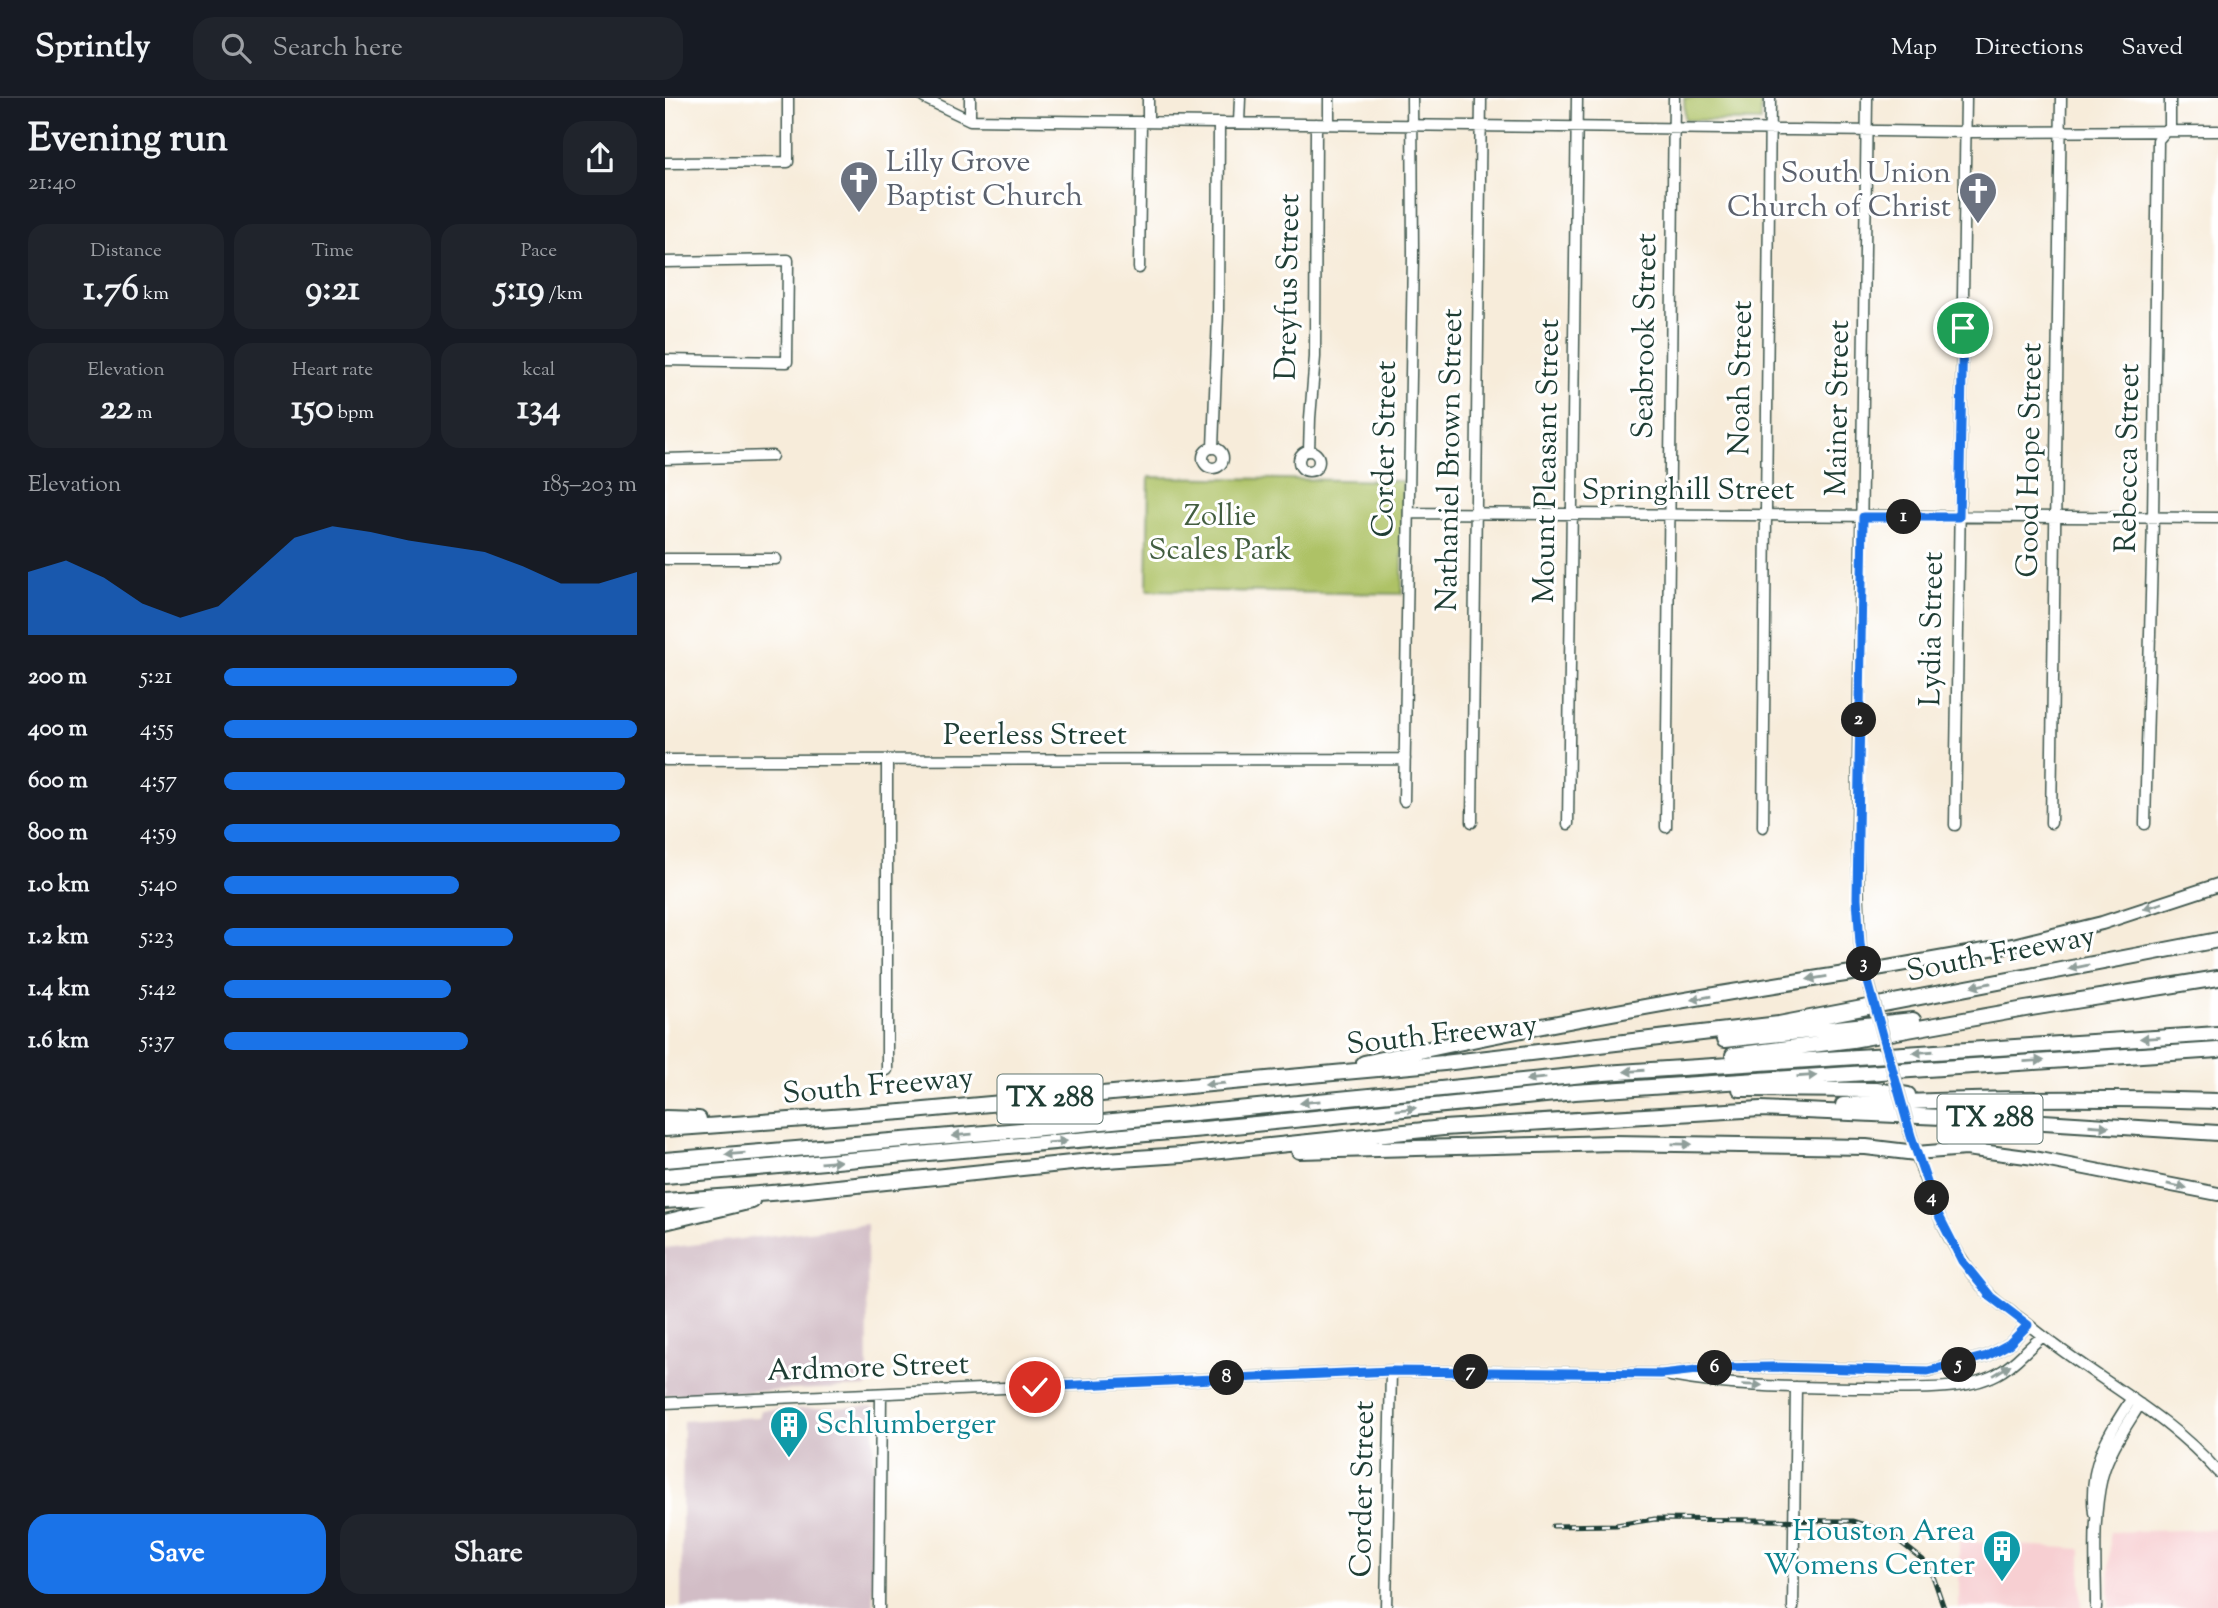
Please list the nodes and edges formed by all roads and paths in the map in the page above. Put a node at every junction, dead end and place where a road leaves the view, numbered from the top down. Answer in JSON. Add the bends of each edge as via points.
{"nodes":[{"id":1,"x":788,"y":98,"type":"edge"},
{"id":2,"x":924,"y":98,"type":"edge"},
{"id":3,"x":970,"y":98,"type":"edge"},
{"id":4,"x":1148,"y":98,"type":"edge"},
{"id":5,"x":1240,"y":98,"type":"edge"},
{"id":6,"x":1329,"y":98,"type":"edge"},
{"id":7,"x":1412,"y":98,"type":"edge"},
{"id":8,"x":1481,"y":98,"type":"edge"},
{"id":9,"x":1577,"y":98,"type":"edge"},
{"id":10,"x":1674,"y":98,"type":"edge"},
{"id":11,"x":1770,"y":98,"type":"edge"},
{"id":12,"x":1867,"y":98,"type":"edge"},
{"id":13,"x":1966,"y":98,"type":"edge"},
{"id":14,"x":2061,"y":98,"type":"edge"},
{"id":15,"x":2170,"y":98,"type":"edge"},
{"id":16,"x":970,"y":120,"type":"junction"},
{"id":17,"x":1145,"y":122,"type":"junction"},
{"id":18,"x":1219,"y":123,"type":"junction"},
{"id":19,"x":1239,"y":123,"type":"junction"},
{"id":20,"x":1316,"y":124,"type":"junction"},
{"id":21,"x":1329,"y":124,"type":"junction"},
{"id":22,"x":1412,"y":125,"type":"junction"},
{"id":23,"x":1480,"y":127,"type":"junction"},
{"id":24,"x":1576,"y":128,"type":"junction"},
{"id":25,"x":1673,"y":128,"type":"junction"},
{"id":26,"x":1770,"y":129,"type":"junction"},
{"id":27,"x":1867,"y":130,"type":"junction"},
{"id":28,"x":2218,"y":131,"type":"edge"},
{"id":29,"x":1966,"y":132,"type":"junction"},
{"id":30,"x":2061,"y":132,"type":"junction"},
{"id":31,"x":2164,"y":132,"type":"junction"},
{"id":32,"x":665,"y":163,"type":"edge"},
{"id":33,"x":665,"y":262,"type":"edge"},
{"id":34,"x":1139,"y":268,"type":"dead end"},
{"id":35,"x":665,"y":360,"type":"edge"},
{"id":36,"x":1213,"y":448,"type":"dead end"},
{"id":37,"x":1310,"y":451,"type":"dead end"},
{"id":38,"x":772,"y":456,"type":"dead end"},
{"id":39,"x":665,"y":458,"type":"edge"},
{"id":40,"x":1409,"y":513,"type":"junction"},
{"id":41,"x":1475,"y":514,"type":"junction"},
{"id":42,"x":1572,"y":514,"type":"junction"},
{"id":43,"x":1669,"y":515,"type":"junction"},
{"id":44,"x":1765,"y":516,"type":"junction"},
{"id":45,"x":1863,"y":517,"type":"junction"},
{"id":46,"x":1959,"y":517,"type":"junction"},
{"id":47,"x":2055,"y":518,"type":"junction"},
{"id":48,"x":2218,"y":518,"type":"edge"},
{"id":49,"x":2153,"y":519,"type":"junction"},
{"id":50,"x":665,"y":559,"type":"edge"},
{"id":51,"x":776,"y":559,"type":"dead end"},
{"id":52,"x":1405,"y":759,"type":"junction"},
{"id":53,"x":665,"y":760,"type":"edge"},
{"id":54,"x":887,"y":760,"type":"junction"},
{"id":55,"x":1403,"y":801,"type":"dead end"},
{"id":56,"x":1472,"y":822,"type":"dead end"},
{"id":57,"x":2051,"y":822,"type":"dead end"},
{"id":58,"x":1568,"y":824,"type":"dead end"},
{"id":59,"x":2145,"y":824,"type":"dead end"},
{"id":60,"x":1955,"y":825,"type":"dead end"},
{"id":61,"x":1667,"y":827,"type":"dead end"},
{"id":62,"x":1763,"y":827,"type":"dead end"},
{"id":63,"x":2218,"y":886,"type":"edge"},
{"id":64,"x":2218,"y":940,"type":"edge"},
{"id":65,"x":1867,"y":977,"type":"junction"},
{"id":66,"x":2218,"y":978,"type":"edge"},
{"id":67,"x":2025,"y":1009,"type":"junction"},
{"id":68,"x":2218,"y":1034,"type":"edge"},
{"id":69,"x":1591,"y":1046,"type":"junction"},
{"id":70,"x":2218,"y":1050,"type":"edge"},
{"id":71,"x":1695,"y":1066,"type":"junction"},
{"id":72,"x":887,"y":1070,"type":"dead end"},
{"id":73,"x":1308,"y":1076,"type":"junction"},
{"id":74,"x":1575,"y":1092,"type":"junction"},
{"id":75,"x":1944,"y":1100,"type":"junction"},
{"id":76,"x":2218,"y":1101,"type":"edge"},
{"id":77,"x":1761,"y":1109,"type":"junction"},
{"id":78,"x":665,"y":1118,"type":"edge"},
{"id":79,"x":792,"y":1120,"type":"junction"},
{"id":80,"x":665,"y":1129,"type":"edge"},
{"id":81,"x":2218,"y":1133,"type":"edge"},
{"id":82,"x":1916,"y":1153,"type":"junction"},
{"id":83,"x":1182,"y":1154,"type":"junction"},
{"id":84,"x":665,"y":1160,"type":"edge"},
{"id":85,"x":665,"y":1176,"type":"edge"},
{"id":86,"x":798,"y":1191,"type":"junction"},
{"id":87,"x":2218,"y":1195,"type":"edge"},
{"id":88,"x":665,"y":1201,"type":"edge"},
{"id":89,"x":665,"y":1222,"type":"edge"},
{"id":90,"x":2028,"y":1325,"type":"junction"},
{"id":91,"x":2042,"y":1337,"type":"junction"},
{"id":92,"x":1931,"y":1370,"type":"junction"},
{"id":93,"x":1391,"y":1371,"type":"junction"},
{"id":94,"x":1661,"y":1374,"type":"junction"},
{"id":95,"x":1796,"y":1387,"type":"junction"},
{"id":96,"x":1931,"y":1387,"type":"junction"},
{"id":97,"x":881,"y":1394,"type":"junction"},
{"id":98,"x":2136,"y":1401,"type":"junction"},
{"id":99,"x":665,"y":1403,"type":"edge"},
{"id":100,"x":2218,"y":1472,"type":"edge"},
{"id":101,"x":879,"y":1608,"type":"edge"},
{"id":102,"x":1386,"y":1608,"type":"edge"},
{"id":103,"x":1793,"y":1608,"type":"edge"},
{"id":104,"x":2096,"y":1608,"type":"edge"}],
"edges":[{"from":1,"to":32,"type":"street","via":[[788,162]]},
{"from":2,"to":16,"type":"street"},
{"from":3,"to":16,"type":"street"},
{"from":4,"to":17,"type":"street"},
{"from":5,"to":19,"type":"street"},
{"from":6,"to":21,"type":"street"},
{"from":7,"to":22,"type":"street","name":"Corder Street"},
{"from":8,"to":23,"type":"street","name":"Nathaniel Brown Street"},
{"from":9,"to":24,"type":"street","name":"Mount Pleasant Street"},
{"from":10,"to":25,"type":"street","name":"Seabrook Street"},
{"from":11,"to":26,"type":"street","name":"Noah Street"},
{"from":12,"to":27,"type":"street","name":"Mainer Street"},
{"from":13,"to":29,"type":"street","name":"Lydia Street"},
{"from":14,"to":30,"type":"street","name":"Good Hope Street"},
{"from":15,"to":31,"type":"street","name":"Rebecca Street","via":[[2170,126]]},
{"from":16,"to":17,"type":"street"},
{"from":17,"to":18,"type":"street"},
{"from":17,"to":34,"type":"street"},
{"from":18,"to":19,"type":"street"},
{"from":18,"to":36,"type":"street"},
{"from":19,"to":20,"type":"street"},
{"from":20,"to":21,"type":"street"},
{"from":20,"to":37,"type":"street","name":"Dreyfus Street"},
{"from":21,"to":22,"type":"street"},
{"from":22,"to":23,"type":"street"},
{"from":22,"to":40,"type":"street","name":"Corder Street"},
{"from":23,"to":24,"type":"street"},
{"from":23,"to":41,"type":"street","name":"Nathaniel Brown Street"},
{"from":24,"to":25,"type":"street"},
{"from":24,"to":42,"type":"street","name":"Mount Pleasant Street"},
{"from":25,"to":26,"type":"street"},
{"from":25,"to":43,"type":"street","name":"Seabrook Street"},
{"from":26,"to":27,"type":"street"},
{"from":26,"to":44,"type":"street","name":"Noah Street"},
{"from":27,"to":29,"type":"street"},
{"from":27,"to":45,"type":"street","name":"Mainer Street"},
{"from":28,"to":31,"type":"street"},
{"from":29,"to":30,"type":"street"},
{"from":29,"to":46,"type":"street","name":"Lydia Street"},
{"from":30,"to":31,"type":"street"},
{"from":30,"to":47,"type":"street","name":"Good Hope Street"},
{"from":31,"to":49,"type":"street","name":"Rebecca Street","via":[[2158,140]]},
{"from":33,"to":35,"type":"street","via":[[788,260],[787,362]]},
{"from":38,"to":39,"type":"street"},
{"from":40,"to":41,"type":"street","name":"Springhill Street"},
{"from":40,"to":52,"type":"street","name":"Corder Street"},
{"from":41,"to":42,"type":"street","name":"Springhill Street"},
{"from":41,"to":56,"type":"street","name":"Nathaniel Brown Street"},
{"from":42,"to":43,"type":"street","name":"Springhill Street"},
{"from":42,"to":58,"type":"street","name":"Mount Pleasant Street"},
{"from":43,"to":44,"type":"street","name":"Springhill Street"},
{"from":43,"to":61,"type":"street","name":"Seabrook Street"},
{"from":44,"to":45,"type":"street","name":"Springhill Street"},
{"from":44,"to":62,"type":"street","name":"Noah Street"},
{"from":45,"to":46,"type":"street","name":"Springhill Street"},
{"from":45,"to":65,"type":"street","name":"Mainer Street","via":[[1857,898]]},
{"from":46,"to":47,"type":"street","name":"Springhill Street"},
{"from":46,"to":60,"type":"street","name":"Lydia Street"},
{"from":47,"to":49,"type":"street","name":"Springhill Street"},
{"from":47,"to":57,"type":"street","name":"Good Hope Street"},
{"from":48,"to":49,"type":"street","name":"Springhill Street"},
{"from":49,"to":59,"type":"street","name":"Rebecca Street"},
{"from":50,"to":51,"type":"street"},
{"from":52,"to":54,"type":"street","name":"Peerless Street"},
{"from":52,"to":55,"type":"street","name":"Corder Street"},
{"from":53,"to":54,"type":"street","name":"Peerless Street"},
{"from":54,"to":72,"type":"street"},
{"from":63,"to":65,"type":"main road","one_way":true,"via":[[2102,923]]},
{"from":64,"to":69,"type":"highway","name":"South Freeway","number":"TX 288","one_way":true,"via":[[1779,1024]]},
{"from":65,"to":73,"type":"highway","one_way":true,"via":[[1765,986],[1465,1041]]},
{"from":65,"to":82,"type":"street","name":"Mainer Street","bridge":true},
{"from":66,"to":67,"type":"highway"},
{"from":67,"to":69,"type":"highway","via":[[1689,1043]]},
{"from":67,"to":71,"type":"highway","via":[[1851,1040],[1730,1055]]},
{"from":68,"to":71,"type":"highway","one_way":true},
{"from":69,"to":73,"type":"highway","name":"South Freeway","number":"TX 288"},
{"from":74,"to":70,"type":"highway","one_way":true},
{"from":71,"to":84,"type":"highway","one_way":true},
{"from":73,"to":79,"type":"highway","name":"South Freeway","number":"TX 288","one_way":true},
{"from":74,"to":75,"type":"highway","via":[[1601,1097],[1710,1089],[1845,1089]]},
{"from":85,"to":74,"type":"highway","one_way":true},
{"from":75,"to":76,"type":"highway","via":[[2109,1097]]},
{"from":75,"to":77,"type":"highway"},
{"from":77,"to":81,"type":"highway","number":"TX 288","one_way":true},
{"from":77,"to":83,"type":"highway","number":"TX 288","via":[[1443,1128]]},
{"from":78,"to":79,"type":"highway"},
{"from":79,"to":80,"type":"highway","name":"South Freeway","number":"TX 288"},
{"from":83,"to":82,"type":"highway","one_way":true,"via":[[1587,1143],[1866,1147]]},
{"from":82,"to":87,"type":"main road","one_way":true,"via":[[1966,1149],[2034,1158]]},
{"from":82,"to":90,"type":"street","name":"Mainer Street","via":[[1938,1214],[1962,1261],[1991,1297]]},
{"from":83,"to":86,"type":"highway","number":"TX 288"},
{"from":86,"to":88,"type":"highway","number":"TX 288"},
{"from":86,"to":89,"type":"highway"},
{"from":90,"to":91,"type":"street","name":"Mainer Street"},
{"from":90,"to":92,"type":"street","name":"Ardmore Street","via":[[2009,1344],[1987,1356]]},
{"from":96,"to":91,"type":"street","name":"Ardmore Street","one_way":true,"via":[[1969,1384],[1996,1375]]},
{"from":91,"to":98,"type":"street","name":"Mainer Street"},
{"from":92,"to":94,"type":"street","name":"Ardmore Street","via":[[1773,1367]]},
{"from":92,"to":96,"type":"street"},
{"from":93,"to":94,"type":"street","name":"Ardmore Street"},
{"from":93,"to":97,"type":"street","name":"Ardmore Street"},
{"from":93,"to":102,"type":"street","name":"Corder Street"},
{"from":94,"to":95,"type":"street","name":"Ardmore Street","one_way":true,"via":[[1711,1384]]},
{"from":95,"to":96,"type":"street","name":"Ardmore Street"},
{"from":95,"to":103,"type":"street"},
{"from":97,"to":99,"type":"street","name":"Ardmore Street"},
{"from":97,"to":101,"type":"street"},
{"from":98,"to":100,"type":"street","name":"Mainer Street"},
{"from":98,"to":104,"type":"street","via":[[2101,1448],[2091,1492]]}]}
